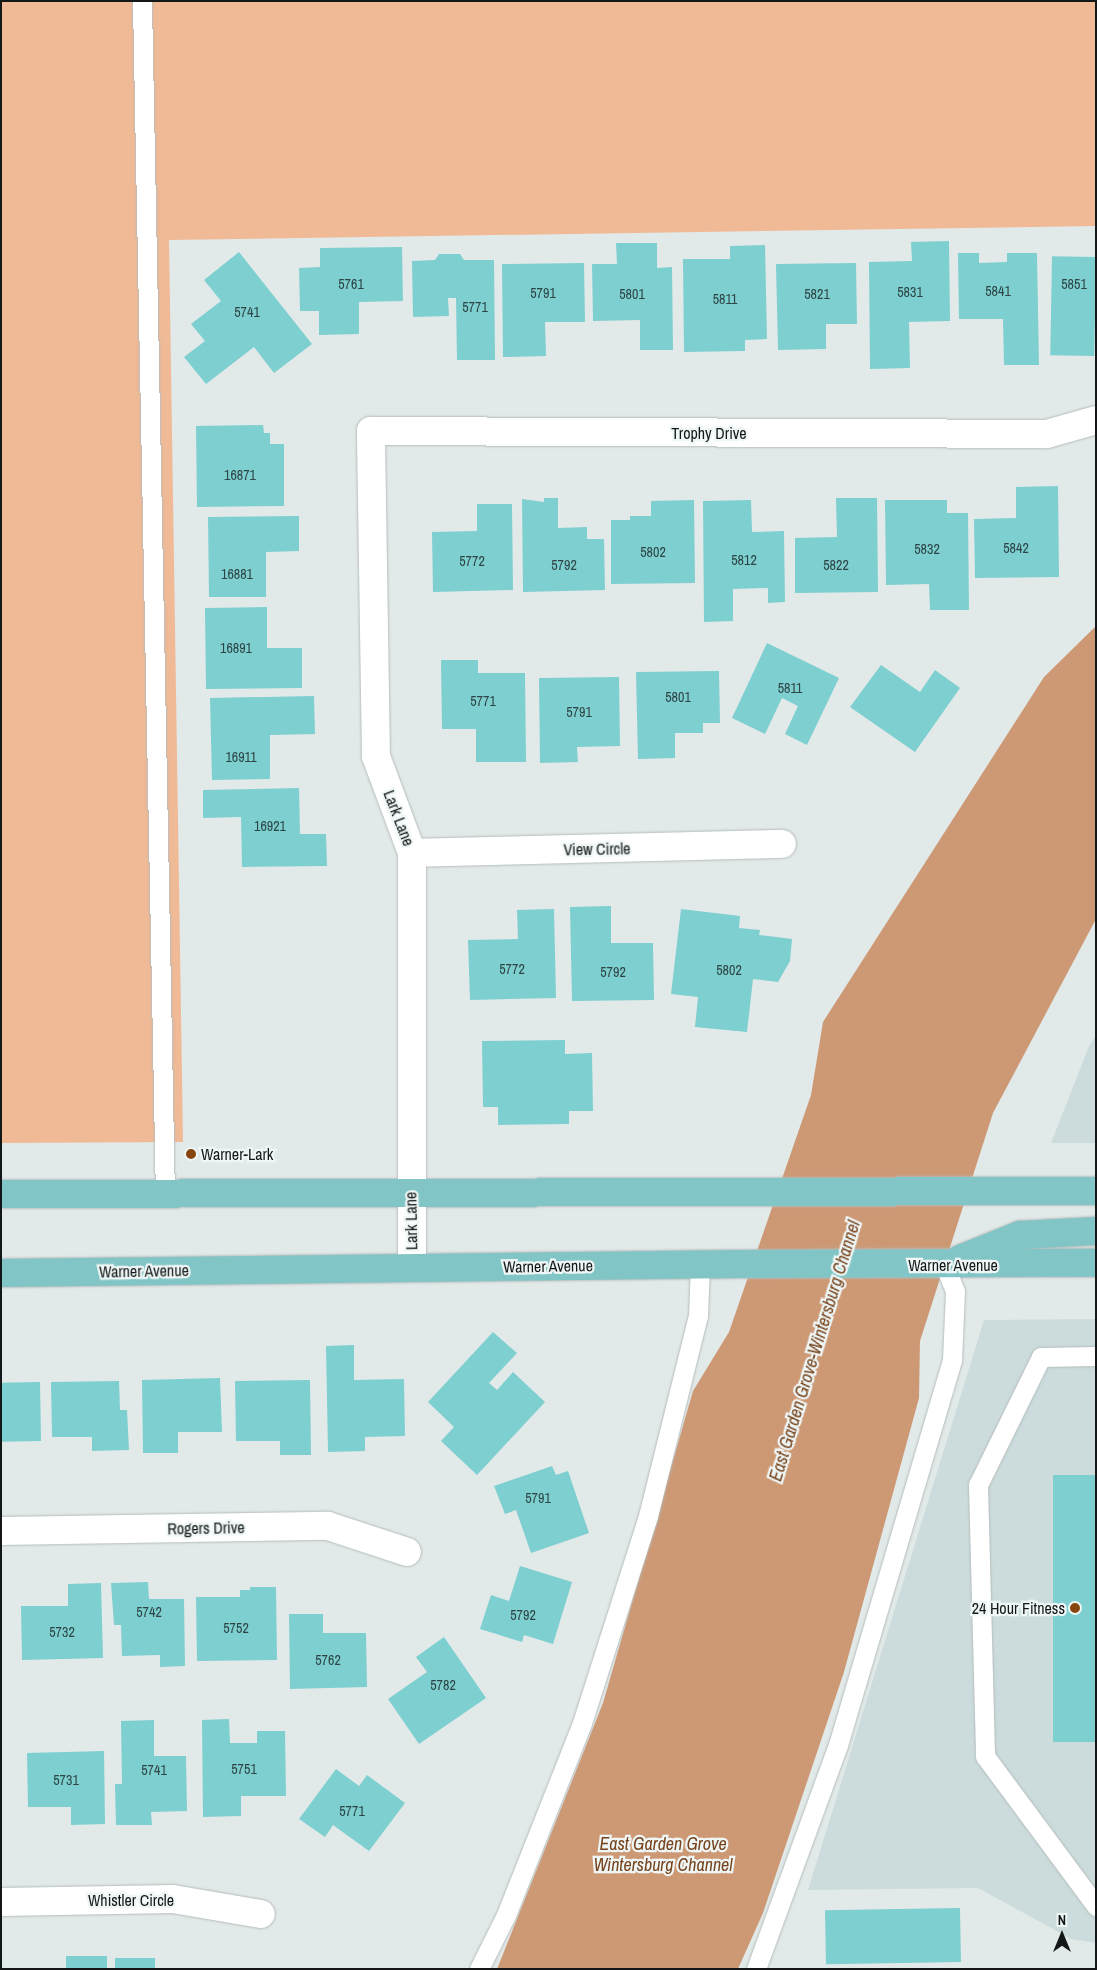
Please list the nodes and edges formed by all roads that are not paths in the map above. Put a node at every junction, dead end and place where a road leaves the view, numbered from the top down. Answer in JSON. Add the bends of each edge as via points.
{"nodes":[{"id":1,"x":142,"y":1,"type":"edge"},
{"id":2,"x":1096,"y":420,"type":"edge"},
{"id":3,"x":371,"y":431,"type":"joint"},
{"id":4,"x":782,"y":844,"type":"dead end"},
{"id":5,"x":412,"y":853,"type":"junction"},
{"id":6,"x":1096,"y":1191,"type":"edge"},
{"id":7,"x":1,"y":1194,"type":"edge"},
{"id":8,"x":165,"y":1194,"type":"junction"},
{"id":9,"x":410,"y":1194,"type":"junction"},
{"id":10,"x":1096,"y":1231,"type":"edge"},
{"id":11,"x":1096,"y":1263,"type":"edge"},
{"id":12,"x":700,"y":1264,"type":"junction"},
{"id":13,"x":945,"y":1266,"type":"junction"},
{"id":14,"x":412,"y":1267,"type":"junction"},
{"id":15,"x":1,"y":1273,"type":"edge"},
{"id":16,"x":1096,"y":1356,"type":"edge"},
{"id":17,"x":1,"y":1532,"type":"edge"},
{"id":18,"x":407,"y":1552,"type":"dead end"},
{"id":19,"x":1,"y":1902,"type":"edge"},
{"id":20,"x":1096,"y":1906,"type":"edge"},
{"id":21,"x":260,"y":1914,"type":"dead end"},
{"id":22,"x":479,"y":1969,"type":"edge"},
{"id":23,"x":756,"y":1969,"type":"edge"}],
"edges":[{"from":1,"to":8,"type":"lane"},
{"from":2,"to":3,"type":"street","name":"Trophy Drive","via":[[1047,434]]},
{"from":3,"to":5,"type":"street","name":"Lark Lane","via":[[376,756]]},
{"from":4,"to":5,"type":"street","name":"View Circle"},
{"from":5,"to":9,"type":"street","name":"Lark Lane"},
{"from":6,"to":9,"type":"main road","via":[[748,1190]]},
{"from":7,"to":8,"type":"main road"},
{"from":8,"to":9,"type":"main road"},
{"from":9,"to":14,"type":"street","name":"Lark Lane"},
{"from":10,"to":13,"type":"main road","via":[[1020,1235]]},
{"from":11,"to":13,"type":"main road","name":"Warner Avenue"},
{"from":12,"to":13,"type":"main road","name":"Warner Avenue"},
{"from":12,"to":14,"type":"main road","name":"Warner Avenue"},
{"from":12,"to":22,"type":"lane","via":[[698,1316],[648,1516],[582,1723],[506,1915]]},
{"from":13,"to":23,"type":"lane","via":[[954,1291],[952,1360],[838,1746]]},
{"from":14,"to":15,"type":"main road","name":"Warner Avenue"},
{"from":16,"to":20,"type":"lane","via":[[1041,1357],[978,1485],[985,1756]]},
{"from":17,"to":18,"type":"street","name":"Rogers Drive","via":[[328,1526]]},
{"from":19,"to":21,"type":"street","name":"Whistler Circle","via":[[174,1899]]}]}
